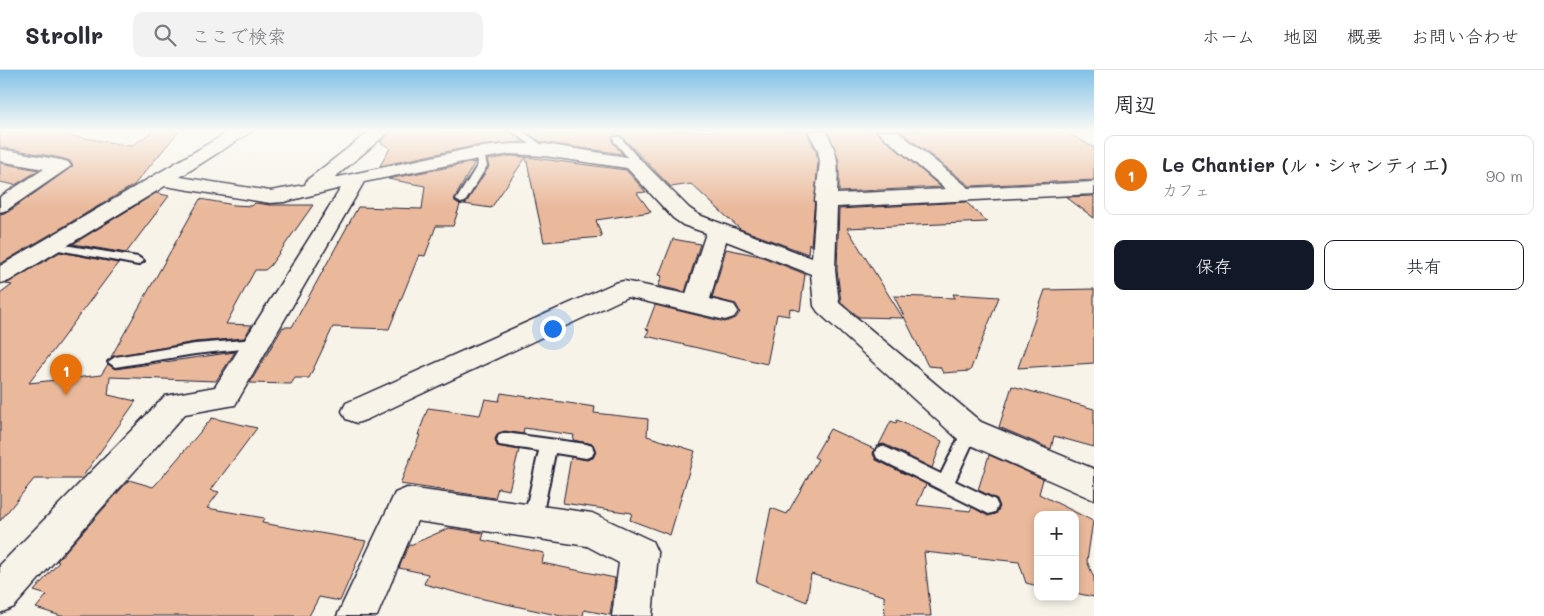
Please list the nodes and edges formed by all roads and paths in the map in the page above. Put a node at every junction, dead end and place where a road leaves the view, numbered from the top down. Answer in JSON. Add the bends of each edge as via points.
{"nodes":[{"id":1,"x":8,"y":156,"type":"edge"},
{"id":2,"x":202,"y":156,"type":"edge"},
{"id":3,"x":349,"y":156,"type":"edge"},
{"id":4,"x":461,"y":156,"type":"edge"},
{"id":5,"x":477,"y":156,"type":"edge"},
{"id":6,"x":588,"y":156,"type":"edge"},
{"id":7,"x":632,"y":156,"type":"edge"},
{"id":8,"x":828,"y":156,"type":"edge"},
{"id":9,"x":918,"y":156,"type":"edge"},
{"id":10,"x":633,"y":163,"type":"junction"},
{"id":11,"x":357,"y":178,"type":"junction"},
{"id":12,"x":164,"y":180,"type":"junction"},
{"id":13,"x":1094,"y":188,"type":"edge"},
{"id":14,"x":306,"y":190,"type":"junction"},
{"id":15,"x":964,"y":194,"type":"junction"},
{"id":16,"x":460,"y":200,"type":"dead end"},
{"id":17,"x":825,"y":201,"type":"junction"},
{"id":18,"x":0,"y":206,"type":"edge"},
{"id":19,"x":718,"y":230,"type":"junction"},
{"id":20,"x":52,"y":246,"type":"junction"},
{"id":21,"x":138,"y":261,"type":"dead end"},
{"id":22,"x":823,"y":270,"type":"junction"},
{"id":23,"x":1,"y":274,"type":"edge"},
{"id":24,"x":696,"y":304,"type":"junction"},
{"id":25,"x":725,"y":311,"type":"dead end"},
{"id":26,"x":256,"y":344,"type":"junction"},
{"id":27,"x":114,"y":362,"type":"dead end"},
{"id":28,"x":357,"y":411,"type":"dead end"},
{"id":29,"x":970,"y":431,"type":"junction"},
{"id":30,"x":505,"y":440,"type":"dead end"},
{"id":31,"x":548,"y":446,"type":"junction"},
{"id":32,"x":586,"y":451,"type":"dead end"},
{"id":33,"x":883,"y":453,"type":"dead end"},
{"id":34,"x":945,"y":484,"type":"junction"},
{"id":35,"x":1094,"y":484,"type":"edge"},
{"id":36,"x":989,"y":506,"type":"dead end"},
{"id":37,"x":532,"y":522,"type":"junction"},
{"id":38,"x":0,"y":593,"type":"edge"},
{"id":39,"x":357,"y":616,"type":"edge"},
{"id":40,"x":632,"y":616,"type":"edge"}],
"edges":[{"from":1,"to":18,"type":"street","via":[[61,166]]},
{"from":2,"to":12,"type":"street"},
{"from":3,"to":14,"type":"street"},
{"from":4,"to":11,"type":"street"},
{"from":5,"to":16,"type":"lane","via":[[482,160],[482,166]]},
{"from":6,"to":10,"type":"street"},
{"from":7,"to":10,"type":"lane","via":[[636,161]]},
{"from":8,"to":17,"type":"street"},
{"from":9,"to":15,"type":"street"},
{"from":10,"to":19,"type":"street","via":[[681,214]]},
{"from":11,"to":14,"type":"street"},
{"from":11,"to":26,"type":"street"},
{"from":12,"to":14,"type":"street","via":[[270,196]]},
{"from":12,"to":20,"type":"street"},
{"from":13,"to":15,"type":"street"},
{"from":15,"to":17,"type":"street"},
{"from":17,"to":22,"type":"street"},
{"from":19,"to":22,"type":"street"},
{"from":19,"to":24,"type":"street"},
{"from":20,"to":21,"type":"lane"},
{"from":20,"to":23,"type":"street"},
{"from":22,"to":29,"type":"street","via":[[827,306]]},
{"from":24,"to":25,"type":"street"},
{"from":24,"to":28,"type":"street","via":[[624,289]]},
{"from":26,"to":27,"type":"lane","via":[[195,349]]},
{"from":26,"to":38,"type":"street","via":[[224,397],[176,404]]},
{"from":29,"to":34,"type":"lane"},
{"from":29,"to":35,"type":"street"},
{"from":30,"to":31,"type":"lane"},
{"from":31,"to":32,"type":"lane"},
{"from":31,"to":37,"type":"lane"},
{"from":33,"to":34,"type":"lane"},
{"from":34,"to":36,"type":"lane"},
{"from":37,"to":39,"type":"street","via":[[407,504]]},
{"from":37,"to":40,"type":"street","via":[[592,530],[639,554]]}]}
